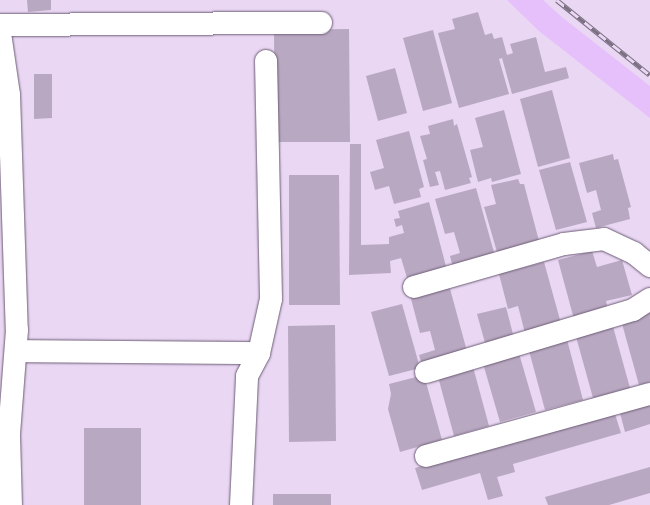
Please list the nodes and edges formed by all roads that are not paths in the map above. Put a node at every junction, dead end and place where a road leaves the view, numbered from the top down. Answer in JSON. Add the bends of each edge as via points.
{"nodes":[{"id":1,"x":322,"y":23,"type":"dead end"},
{"id":2,"x":0,"y":25,"type":"edge"},
{"id":3,"x":0,"y":33,"type":"edge"},
{"id":4,"x":266,"y":61,"type":"dead end"},
{"id":5,"x":650,"y":266,"type":"edge"},
{"id":6,"x":414,"y":287,"type":"dead end"},
{"id":7,"x":650,"y":299,"type":"edge"},
{"id":8,"x":16,"y":351,"type":"junction"},
{"id":9,"x":259,"y":353,"type":"junction"},
{"id":10,"x":426,"y":372,"type":"dead end"},
{"id":11,"x":650,"y":394,"type":"edge"},
{"id":12,"x":426,"y":456,"type":"dead end"},
{"id":13,"x":11,"y":505,"type":"edge"},
{"id":14,"x":241,"y":505,"type":"edge"}],
"edges":[{"from":1,"to":2,"type":"street"},
{"from":3,"to":8,"type":"street","via":[[9,95]]},
{"from":4,"to":9,"type":"street","via":[[271,299]]},
{"from":5,"to":6,"type":"street","via":[[634,253],[604,239],[564,244]]},
{"from":7,"to":10,"type":"street","via":[[633,310]]},
{"from":8,"to":9,"type":"street"},
{"from":8,"to":13,"type":"street","via":[[9,435]]},
{"from":9,"to":14,"type":"street","via":[[247,376]]},
{"from":11,"to":12,"type":"street"}]}
